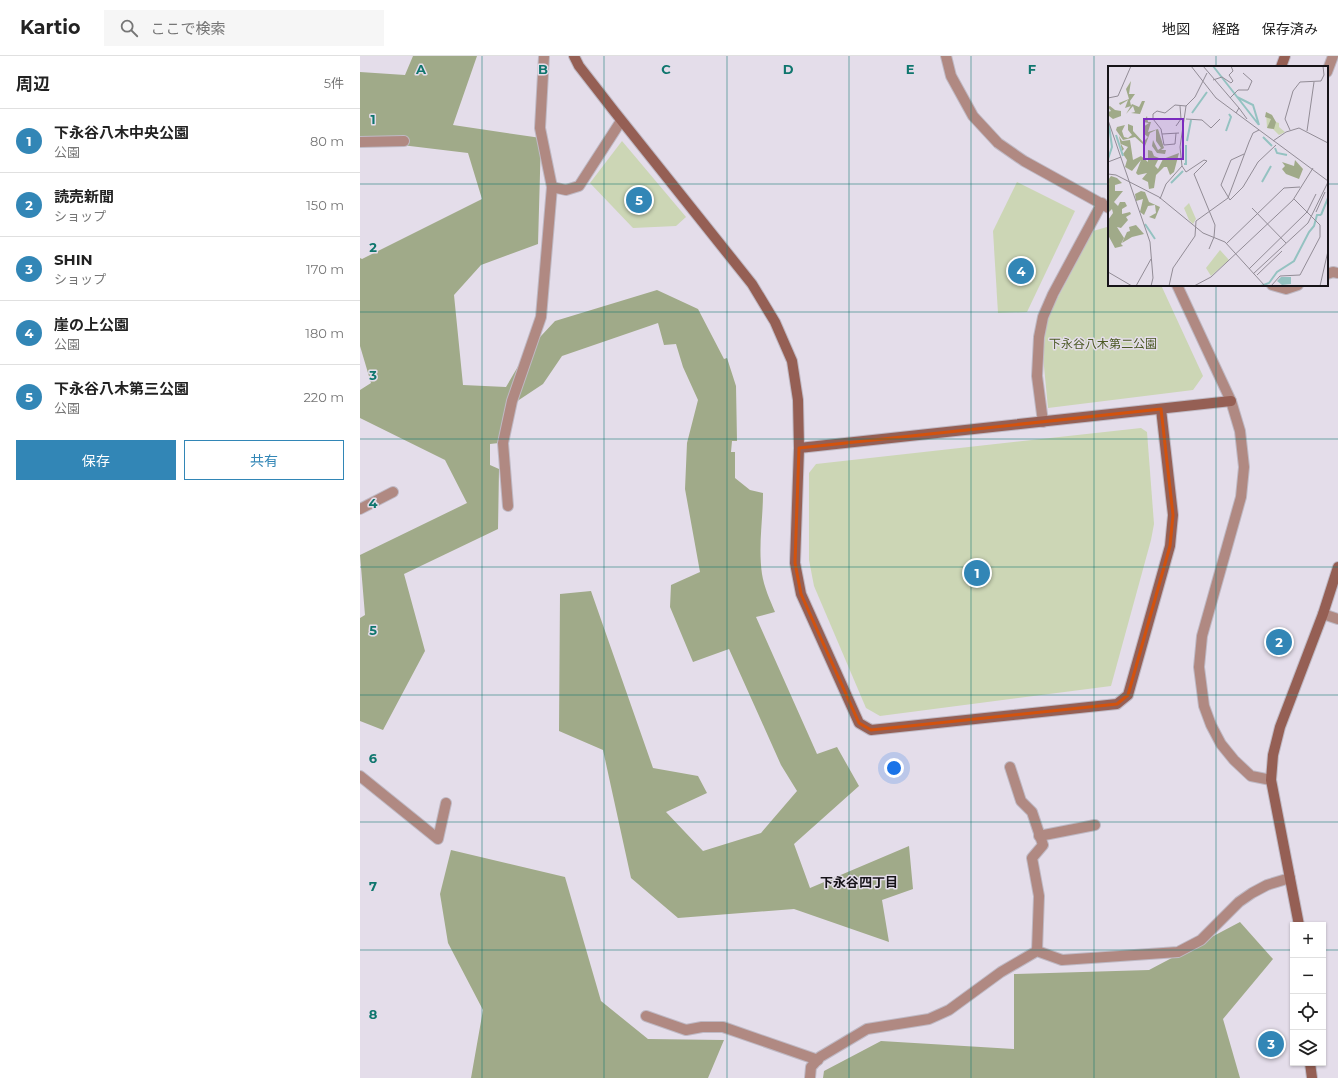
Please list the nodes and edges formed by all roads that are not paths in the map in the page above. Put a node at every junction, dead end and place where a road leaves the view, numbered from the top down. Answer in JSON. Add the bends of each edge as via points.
{"nodes":[{"id":1,"x":544,"y":56,"type":"edge"},
{"id":2,"x":574,"y":56,"type":"edge"},
{"id":3,"x":946,"y":56,"type":"edge"},
{"id":4,"x":1285,"y":56,"type":"edge"},
{"id":5,"x":1333,"y":56,"type":"edge"},
{"id":6,"x":1281,"y":66,"type":"edge"},
{"id":7,"x":1328,"y":69,"type":"edge"},
{"id":8,"x":621,"y":121,"type":"junction"},
{"id":9,"x":404,"y":141,"type":"dead end"},
{"id":10,"x":360,"y":142,"type":"edge"},
{"id":11,"x":552,"y":187,"type":"junction"},
{"id":12,"x":1105,"y":206,"type":"edge"},
{"id":13,"x":1338,"y":273,"type":"edge"},
{"id":14,"x":1328,"y":274,"type":"edge"},
{"id":15,"x":1178,"y":286,"type":"edge"},
{"id":16,"x":1276,"y":286,"type":"edge"},
{"id":17,"x":1295,"y":286,"type":"edge"},
{"id":18,"x":1231,"y":401,"type":"junction"},
{"id":19,"x":1161,"y":409,"type":"junction"},
{"id":20,"x":1043,"y":422,"type":"junction"},
{"id":21,"x":799,"y":448,"type":"junction"},
{"id":22,"x":393,"y":492,"type":"dead end"},
{"id":23,"x":508,"y":506,"type":"dead end"},
{"id":24,"x":360,"y":509,"type":"edge"},
{"id":25,"x":1338,"y":567,"type":"edge"},
{"id":26,"x":1323,"y":614,"type":"junction"},
{"id":27,"x":1338,"y":620,"type":"edge"},
{"id":28,"x":1010,"y":767,"type":"dead end"},
{"id":29,"x":360,"y":776,"type":"edge"},
{"id":30,"x":1271,"y":780,"type":"junction"},
{"id":31,"x":446,"y":803,"type":"dead end"},
{"id":32,"x":1095,"y":825,"type":"dead end"},
{"id":33,"x":1040,"y":836,"type":"junction"},
{"id":34,"x":1290,"y":878,"type":"junction"},
{"id":35,"x":1298,"y":922,"type":"edge"},
{"id":36,"x":1037,"y":951,"type":"junction"},
{"id":37,"x":646,"y":1016,"type":"dead end"},
{"id":38,"x":818,"y":1060,"type":"junction"},
{"id":39,"x":1310,"y":1066,"type":"edge"},
{"id":40,"x":810,"y":1078,"type":"edge"},
{"id":41,"x":1312,"y":1078,"type":"edge"}],
"edges":[{"from":1,"to":11,"type":"street","via":[[540,128]]},
{"from":2,"to":8,"type":"street"},
{"from":3,"to":12,"type":"street","via":[[951,76],[973,116],[998,143],[1024,161]]},
{"from":4,"to":6,"type":"street"},
{"from":5,"to":7,"type":"street"},
{"from":8,"to":11,"type":"street","via":[[579,186],[566,190]]},
{"from":8,"to":21,"type":"street","via":[[752,284],[775,322],[792,361],[798,400]]},
{"from":9,"to":10,"type":"street"},
{"from":11,"to":23,"type":"street","via":[[540,317],[512,401],[503,442]]},
{"from":12,"to":20,"type":"street","via":[[1053,294],[1043,317],[1037,376]]},
{"from":13,"to":14,"type":"street"},
{"from":15,"to":18,"type":"street"},
{"from":16,"to":17,"type":"street","via":[[1286,289]]},
{"from":18,"to":19,"type":"street"},
{"from":18,"to":30,"type":"street","via":[[1240,431],[1243,482],[1202,636],[1200,685],[1204,706],[1221,744],[1250,776]]},
{"from":19,"to":20,"type":"street"},
{"from":19,"to":21,"type":"street","via":[[1173,515],[1170,546],[1128,695],[1117,704],[1110,705],[871,730],[859,723],[801,594],[795,563]]},
{"from":20,"to":21,"type":"street"},
{"from":22,"to":24,"type":"street"},
{"from":25,"to":26,"type":"street"},
{"from":26,"to":27,"type":"street"},
{"from":26,"to":30,"type":"street","via":[[1280,727],[1273,755]]},
{"from":28,"to":33,"type":"street","via":[[1021,801],[1032,812]]},
{"from":29,"to":31,"type":"street","via":[[438,839]]},
{"from":30,"to":34,"type":"street"},
{"from":32,"to":33,"type":"street"},
{"from":33,"to":36,"type":"street","via":[[1042,845],[1032,858],[1039,896]]},
{"from":34,"to":35,"type":"street"},
{"from":34,"to":36,"type":"street","via":[[1252,892],[1201,940],[1178,952],[1062,960]]},
{"from":36,"to":38,"type":"street","via":[[1001,972],[949,1010],[929,1019],[867,1029]]},
{"from":37,"to":38,"type":"street","via":[[686,1030],[723,1027]]},
{"from":38,"to":40,"type":"street","via":[[811,1067]]},
{"from":39,"to":41,"type":"street"}]}
